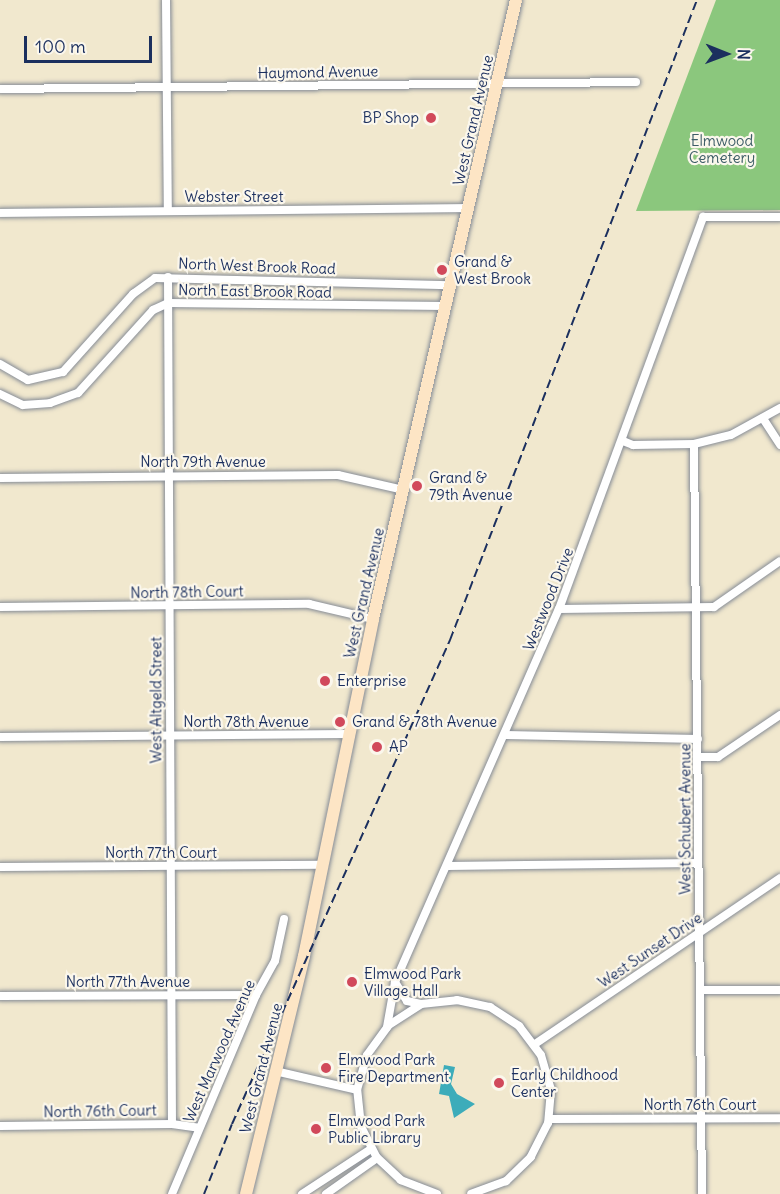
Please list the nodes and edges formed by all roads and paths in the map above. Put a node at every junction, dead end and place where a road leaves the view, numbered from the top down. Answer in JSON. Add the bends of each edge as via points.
{"nodes":[{"id":1,"x":166,"y":0,"type":"edge"},
{"id":2,"x":516,"y":0,"type":"edge"},
{"id":3,"x":636,"y":82,"type":"dead end"},
{"id":4,"x":497,"y":84,"type":"junction"},
{"id":5,"x":167,"y":87,"type":"junction"},
{"id":6,"x":0,"y":89,"type":"edge"},
{"id":7,"x":468,"y":208,"type":"junction"},
{"id":8,"x":168,"y":211,"type":"junction"},
{"id":9,"x":0,"y":213,"type":"edge"},
{"id":10,"x":780,"y":217,"type":"edge"},
{"id":11,"x":168,"y":276,"type":"junction"},
{"id":12,"x":450,"y":285,"type":"junction"},
{"id":13,"x":168,"y":303,"type":"junction"},
{"id":14,"x":445,"y":306,"type":"junction"},
{"id":15,"x":0,"y":364,"type":"edge"},
{"id":16,"x":0,"y":394,"type":"edge"},
{"id":17,"x":780,"y":408,"type":"edge"},
{"id":18,"x":764,"y":420,"type":"junction"},
{"id":19,"x":623,"y":441,"type":"junction"},
{"id":20,"x":694,"y":444,"type":"junction"},
{"id":21,"x":780,"y":445,"type":"edge"},
{"id":22,"x":169,"y":476,"type":"junction"},
{"id":23,"x":0,"y":478,"type":"edge"},
{"id":24,"x":404,"y":490,"type":"junction"},
{"id":25,"x":780,"y":561,"type":"edge"},
{"id":26,"x":169,"y":605,"type":"junction"},
{"id":27,"x":0,"y":607,"type":"edge"},
{"id":28,"x":559,"y":609,"type":"junction"},
{"id":29,"x":697,"y":610,"type":"junction"},
{"id":30,"x":373,"y":619,"type":"junction"},
{"id":31,"x":780,"y":715,"type":"edge"},
{"id":32,"x":348,"y":734,"type":"junction"},
{"id":33,"x":506,"y":735,"type":"junction"},
{"id":34,"x":170,"y":736,"type":"junction"},
{"id":35,"x":0,"y":737,"type":"edge"},
{"id":36,"x":698,"y":739,"type":"junction"},
{"id":37,"x":698,"y":757,"type":"junction"},
{"id":38,"x":697,"y":863,"type":"junction"},
{"id":39,"x":322,"y":865,"type":"junction"},
{"id":40,"x":171,"y":866,"type":"junction"},
{"id":41,"x":447,"y":866,"type":"junction"},
{"id":42,"x":0,"y":867,"type":"edge"},
{"id":43,"x":780,"y":878,"type":"edge"},
{"id":44,"x":284,"y":919,"type":"dead end"},
{"id":45,"x":699,"y":933,"type":"junction"},
{"id":46,"x":394,"y":982,"type":"junction"},
{"id":47,"x":700,"y":990,"type":"junction"},
{"id":48,"x":780,"y":990,"type":"edge"},
{"id":49,"x":171,"y":995,"type":"junction"},
{"id":50,"x":256,"y":995,"type":"junction"},
{"id":51,"x":0,"y":996,"type":"edge"},
{"id":52,"x":421,"y":1004,"type":"junction"},
{"id":53,"x":387,"y":1027,"type":"junction"},
{"id":54,"x":535,"y":1044,"type":"junction"},
{"id":55,"x":275,"y":1071,"type":"junction"},
{"id":56,"x":357,"y":1090,"type":"junction"},
{"id":57,"x":780,"y":1118,"type":"edge"},
{"id":58,"x":549,"y":1119,"type":"junction"},
{"id":59,"x":701,"y":1119,"type":"junction"},
{"id":60,"x":172,"y":1124,"type":"junction"},
{"id":61,"x":0,"y":1126,"type":"edge"},
{"id":62,"x":199,"y":1128,"type":"junction"},
{"id":63,"x":371,"y":1149,"type":"junction"},
{"id":64,"x":377,"y":1158,"type":"junction"},
{"id":65,"x":249,"y":1191,"type":"edge"},
{"id":66,"x":172,"y":1194,"type":"edge"},
{"id":67,"x":302,"y":1194,"type":"edge"},
{"id":68,"x":326,"y":1194,"type":"edge"},
{"id":69,"x":436,"y":1194,"type":"edge"},
{"id":70,"x":471,"y":1194,"type":"edge"},
{"id":71,"x":702,"y":1194,"type":"edge"}],
"edges":[{"from":1,"to":5,"type":"street"},
{"from":2,"to":4,"type":"main road","name":"West Grand Avenue"},
{"from":3,"to":4,"type":"street","name":"Haymond Avenue"},
{"from":4,"to":5,"type":"street","name":"Haymond Avenue"},
{"from":4,"to":7,"type":"main road","name":"West Grand Avenue"},
{"from":5,"to":6,"type":"street","name":"Haymond Avenue"},
{"from":5,"to":8,"type":"street"},
{"from":7,"to":8,"type":"street","name":"Webster Street"},
{"from":7,"to":12,"type":"main road","name":"West Grand Avenue"},
{"from":8,"to":9,"type":"street","name":"Webster Street"},
{"from":10,"to":19,"type":"street","name":"Westwood Drive","via":[[703,218]]},
{"from":11,"to":12,"type":"street","name":"North West Brook Road"},
{"from":11,"to":13,"type":"street","name":"West Altgeld Street"},
{"from":11,"to":15,"type":"street","name":"North West Brook Road","via":[[146,282],[63,372],[28,380]]},
{"from":12,"to":14,"type":"main road","name":"West Grand Avenue"},
{"from":13,"to":14,"type":"street","name":"North East Brook Road"},
{"from":13,"to":16,"type":"street","name":"North East Brook Road","via":[[153,309],[90,382],[72,396],[50,404],[24,405]]},
{"from":13,"to":22,"type":"street","name":"West Altgeld Street"},
{"from":14,"to":24,"type":"main road","name":"West Grand Avenue"},
{"from":17,"to":18,"type":"street"},
{"from":18,"to":20,"type":"street","via":[[731,435]]},
{"from":18,"to":21,"type":"street"},
{"from":19,"to":20,"type":"street","via":[[633,445]]},
{"from":19,"to":28,"type":"street","name":"Westwood Drive"},
{"from":20,"to":29,"type":"street","name":"West Schubert Avenue"},
{"from":22,"to":23,"type":"street","name":"North 79th Avenue"},
{"from":22,"to":24,"type":"street","name":"North 79th Avenue","via":[[338,475]]},
{"from":22,"to":26,"type":"street","name":"West Altgeld Street"},
{"from":24,"to":30,"type":"main road","name":"West Grand Avenue"},
{"from":25,"to":29,"type":"street","via":[[714,607]]},
{"from":26,"to":27,"type":"street","name":"North 78th Court"},
{"from":26,"to":30,"type":"street","name":"North 78th Court","via":[[309,604]]},
{"from":26,"to":34,"type":"street","name":"West Altgeld Street"},
{"from":28,"to":29,"type":"street"},
{"from":28,"to":33,"type":"street","name":"Westwood Drive"},
{"from":29,"to":36,"type":"street","name":"West Schubert Avenue"},
{"from":30,"to":32,"type":"main road","name":"West Grand Avenue"},
{"from":31,"to":37,"type":"street","via":[[718,757]]},
{"from":32,"to":34,"type":"street","name":"North 78th Avenue"},
{"from":32,"to":39,"type":"main road","name":"West Grand Avenue"},
{"from":33,"to":36,"type":"street"},
{"from":33,"to":41,"type":"street","name":"Westwood Drive"},
{"from":34,"to":35,"type":"street","name":"North 78th Avenue"},
{"from":34,"to":40,"type":"street","name":"West Altgeld Street"},
{"from":36,"to":37,"type":"street","name":"West Schubert Avenue"},
{"from":37,"to":38,"type":"street","name":"West Schubert Avenue"},
{"from":38,"to":41,"type":"street"},
{"from":38,"to":45,"type":"street","name":"West Schubert Avenue"},
{"from":39,"to":40,"type":"street","name":"North 77th Court"},
{"from":39,"to":55,"type":"main road","name":"West Grand Avenue"},
{"from":40,"to":42,"type":"street","name":"North 77th Court"},
{"from":40,"to":49,"type":"street","name":"West Altgeld Street"},
{"from":41,"to":46,"type":"street","name":"Westwood Drive"},
{"from":43,"to":45,"type":"street","name":"West Sunset Drive"},
{"from":44,"to":50,"type":"street","name":"West Marwood Avenue","via":[[275,962]]},
{"from":45,"to":47,"type":"street","name":"West Schubert Avenue"},
{"from":45,"to":54,"type":"street","name":"West Sunset Drive"},
{"from":46,"to":52,"type":"street","via":[[407,1001]]},
{"from":46,"to":53,"type":"street","name":"Westwood Drive"},
{"from":47,"to":48,"type":"street"},
{"from":47,"to":59,"type":"street","name":"West Schubert Avenue"},
{"from":49,"to":50,"type":"street","name":"North 77th Avenue"},
{"from":49,"to":51,"type":"street","name":"North 77th Avenue"},
{"from":49,"to":60,"type":"street","name":"West Altgeld Street"},
{"from":50,"to":62,"type":"street","name":"West Marwood Avenue"},
{"from":52,"to":53,"type":"street"},
{"from":52,"to":54,"type":"street","via":[[456,1000],[490,1007],[513,1020]]},
{"from":53,"to":56,"type":"street","via":[[366,1055]]},
{"from":54,"to":58,"type":"street","via":[[549,1077]]},
{"from":55,"to":56,"type":"street"},
{"from":55,"to":65,"type":"main road","name":"West Grand Avenue"},
{"from":56,"to":63,"type":"street","via":[[361,1126]]},
{"from":57,"to":59,"type":"street","name":"North 76th Court"},
{"from":58,"to":59,"type":"street","name":"North 76th Court"},
{"from":58,"to":70,"type":"street","via":[[539,1145],[522,1167],[500,1184]]},
{"from":59,"to":71,"type":"street","name":"West Schubert Avenue"},
{"from":60,"to":61,"type":"street","name":"North 76th Court"},
{"from":60,"to":62,"type":"street","name":"North 76th Court"},
{"from":62,"to":66,"type":"street","name":"West Marwood Avenue"},
{"from":63,"to":64,"type":"street"},
{"from":63,"to":67,"type":"street"},
{"from":64,"to":68,"type":"street"},
{"from":64,"to":69,"type":"street","via":[[401,1180]]}]}
